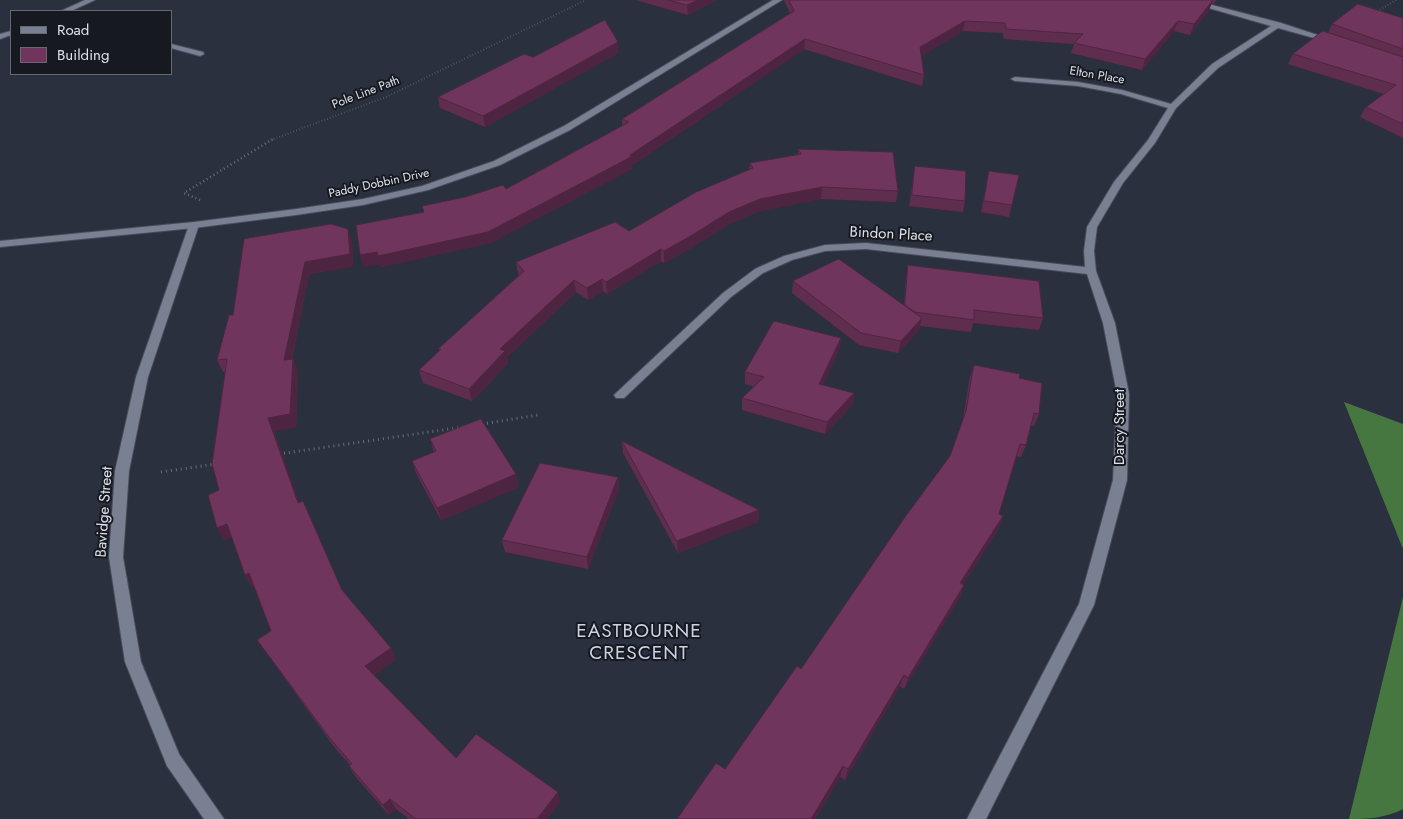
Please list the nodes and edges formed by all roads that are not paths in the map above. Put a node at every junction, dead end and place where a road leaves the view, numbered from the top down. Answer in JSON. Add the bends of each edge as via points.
{"nodes":[{"id":1,"x":91,"y":0,"type":"edge"},
{"id":2,"x":778,"y":0,"type":"edge"},
{"id":3,"x":1185,"y":0,"type":"edge"},
{"id":4,"x":67,"y":10,"type":"edge"},
{"id":5,"x":1278,"y":25,"type":"junction"},
{"id":6,"x":1342,"y":44,"type":"edge"},
{"id":7,"x":172,"y":46,"type":"edge"},
{"id":8,"x":200,"y":54,"type":"dead end"},
{"id":9,"x":1015,"y":79,"type":"dead end"},
{"id":10,"x":1173,"y":107,"type":"junction"},
{"id":11,"x":194,"y":225,"type":"junction"},
{"id":12,"x":0,"y":244,"type":"edge"},
{"id":13,"x":1091,"y":271,"type":"junction"},
{"id":14,"x":620,"y":395,"type":"dead end"},
{"id":15,"x":215,"y":819,"type":"edge"},
{"id":16,"x":976,"y":819,"type":"edge"}],
"edges":[{"from":1,"to":4,"type":"street"},
{"from":2,"to":11,"type":"street","name":"Paddy Dobbin Drive","via":[[567,128],[497,163],[425,188],[363,202]]},
{"from":3,"to":5,"type":"street"},
{"from":5,"to":6,"type":"street"},
{"from":5,"to":10,"type":"street","name":"Darcy Street","via":[[1215,66]]},
{"from":7,"to":8,"type":"street"},
{"from":9,"to":10,"type":"street","name":"Elton Place","via":[[1078,84],[1122,92]]},
{"from":10,"to":13,"type":"street","name":"Darcy Street","via":[[1152,141],[1119,182],[1092,227]]},
{"from":11,"to":12,"type":"street","name":"Paddy Dobbin Drive"},
{"from":11,"to":15,"type":"street","name":"Bavidge Street","via":[[142,378],[122,471],[116,558],[133,662],[173,760]]},
{"from":13,"to":14,"type":"street","name":"Bindon Place","via":[[866,246],[825,248],[788,258],[759,271],[727,296]]},
{"from":13,"to":16,"type":"street","name":"Darcy Street","via":[[1109,324],[1123,394],[1120,480],[1086,605]]}]}
